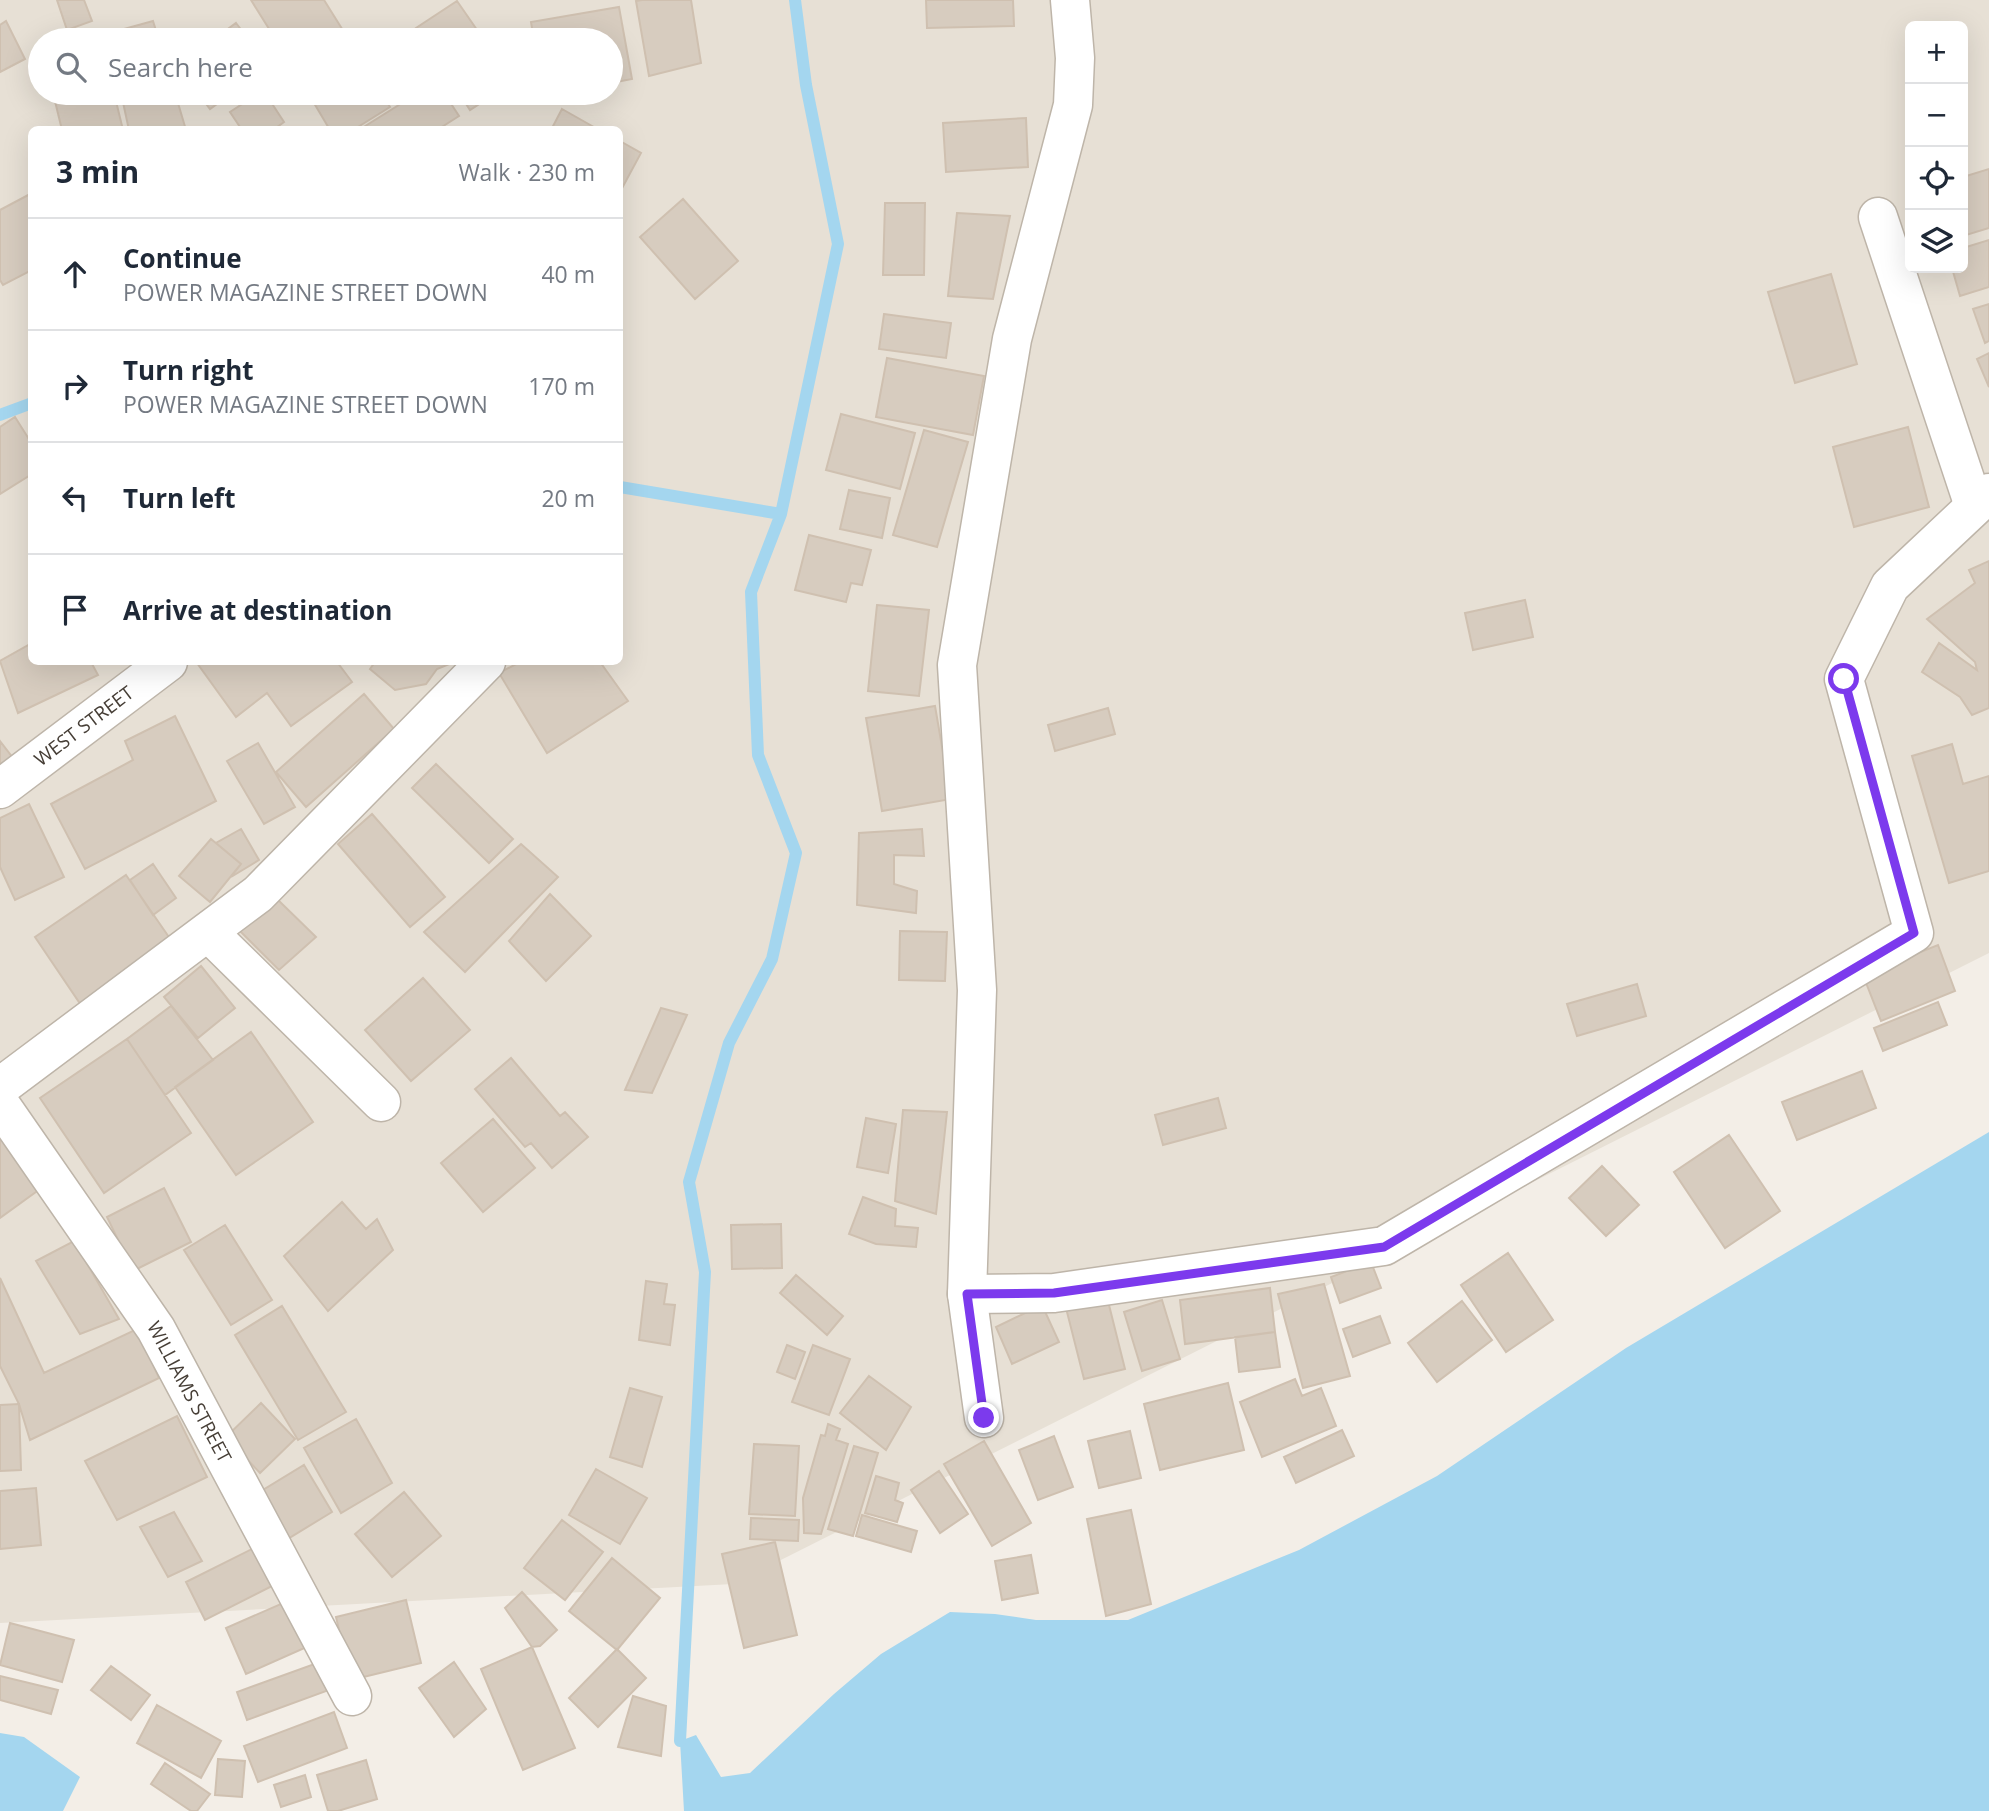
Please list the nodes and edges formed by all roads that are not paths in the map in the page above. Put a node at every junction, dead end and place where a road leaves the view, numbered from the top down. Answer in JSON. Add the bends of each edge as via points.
{"nodes":[{"id":1,"x":1070,"y":0,"type":"edge"},
{"id":2,"x":1878,"y":217,"type":"dead end"},
{"id":3,"x":1982,"y":499,"type":"edge"},
{"id":4,"x":164,"y":665,"type":"edge"},
{"id":5,"x":483,"y":665,"type":"edge"},
{"id":6,"x":0,"y":789,"type":"edge"},
{"id":7,"x":209,"y":933,"type":"junction"},
{"id":8,"x":0,"y":1087,"type":"edge"},
{"id":9,"x":381,"y":1102,"type":"dead end"},
{"id":10,"x":0,"y":1104,"type":"edge"},
{"id":11,"x":967,"y":1294,"type":"junction"},
{"id":12,"x":984,"y":1418,"type":"dead end"},
{"id":13,"x":352,"y":1696,"type":"dead end"}],
"edges":[{"from":1,"to":11,"type":"street","via":[[1073,105],[1012,339],[957,665],[977,990]]},
{"from":2,"to":3,"type":"street"},
{"from":3,"to":11,"type":"street","via":[[1890,586],[1844,679],[1914,933],[1384,1247],[1054,1293]]},
{"from":4,"to":6,"type":"street","name":"WEST STREET"},
{"from":5,"to":7,"type":"street","via":[[258,894]]},
{"from":7,"to":8,"type":"street"},
{"from":7,"to":9,"type":"street"},
{"from":10,"to":13,"type":"street","name":"WILLIAMS STREET","via":[[156,1329]]},
{"from":11,"to":12,"type":"street"}]}
